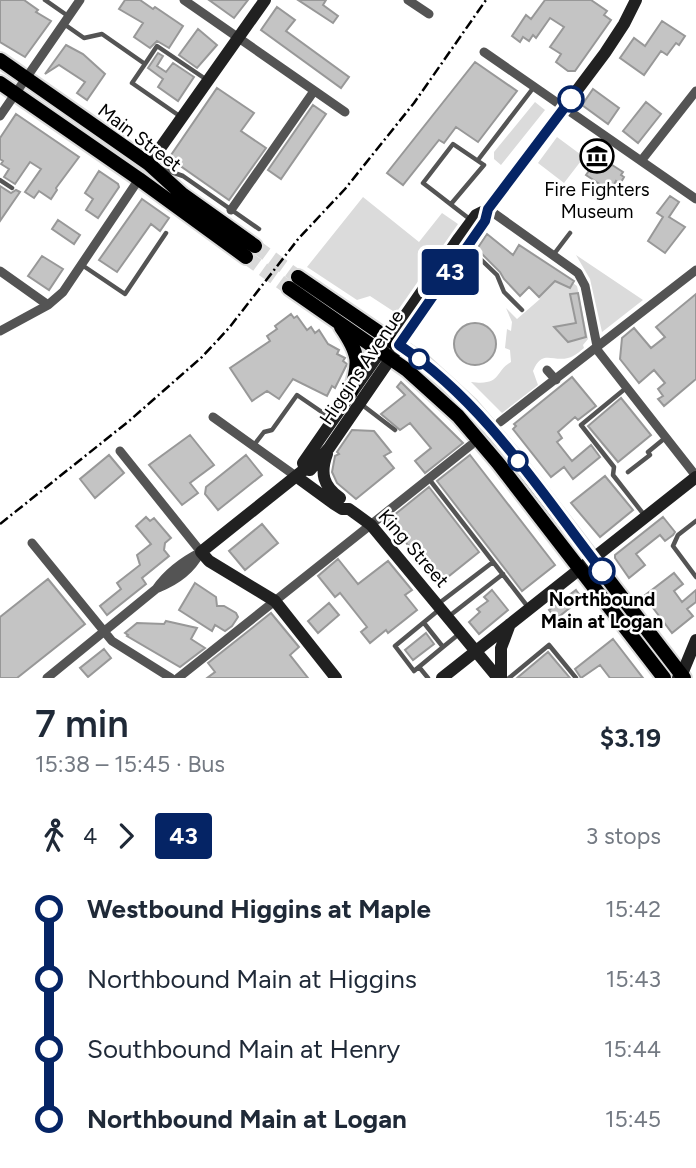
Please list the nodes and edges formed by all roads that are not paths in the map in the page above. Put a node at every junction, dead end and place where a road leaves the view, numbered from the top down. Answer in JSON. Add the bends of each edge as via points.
{"nodes":[{"id":1,"x":45,"y":0,"type":"edge"},
{"id":2,"x":80,"y":0,"type":"edge"},
{"id":3,"x":184,"y":0,"type":"edge"},
{"id":4,"x":265,"y":0,"type":"edge"},
{"id":5,"x":408,"y":0,"type":"edge"},
{"id":6,"x":633,"y":1,"type":"edge"},
{"id":7,"x":429,"y":14,"type":"dead end"},
{"id":8,"x":66,"y":20,"type":"junction"},
{"id":9,"x":237,"y":37,"type":"junction"},
{"id":10,"x":484,"y":52,"type":"dead end"},
{"id":11,"x":0,"y":60,"type":"edge"},
{"id":12,"x":145,"y":64,"type":"junction"},
{"id":13,"x":25,"y":77,"type":"junction"},
{"id":14,"x":207,"y":80,"type":"junction"},
{"id":15,"x":0,"y":83,"type":"edge"},
{"id":16,"x":534,"y":87,"type":"junction"},
{"id":17,"x":314,"y":91,"type":"junction"},
{"id":18,"x":696,"y":91,"type":"edge"},
{"id":19,"x":15,"y":93,"type":"junction"},
{"id":20,"x":564,"y":107,"type":"junction"},
{"id":21,"x":345,"y":113,"type":"dead end"},
{"id":22,"x":0,"y":116,"type":"edge"},
{"id":23,"x":182,"y":117,"type":"junction"},
{"id":24,"x":478,"y":160,"type":"junction"},
{"id":25,"x":641,"y":160,"type":"junction"},
{"id":26,"x":149,"y":164,"type":"junction"},
{"id":27,"x":139,"y":179,"type":"junction"},
{"id":28,"x":0,"y":180,"type":"edge"},
{"id":29,"x":12,"y":188,"type":"dead end"},
{"id":30,"x":694,"y":196,"type":"edge"},
{"id":31,"x":451,"y":204,"type":"junction"},
{"id":32,"x":488,"y":209,"type":"junction"},
{"id":33,"x":231,"y":210,"type":"junction"},
{"id":34,"x":472,"y":220,"type":"junction"},
{"id":35,"x":258,"y":229,"type":"dead end"},
{"id":36,"x":166,"y":233,"type":"dead end"},
{"id":37,"x":570,"y":233,"type":"dead end"},
{"id":38,"x":463,"y":242,"type":"junction"},
{"id":39,"x":554,"y":254,"type":"junction"},
{"id":40,"x":82,"y":264,"type":"junction"},
{"id":41,"x":0,"y":271,"type":"edge"},
{"id":42,"x":695,"y":272,"type":"edge"},
{"id":43,"x":48,"y":305,"type":"junction"},
{"id":44,"x":522,"y":310,"type":"dead end"},
{"id":45,"x":336,"y":320,"type":"junction"},
{"id":46,"x":0,"y":331,"type":"edge"},
{"id":47,"x":597,"y":347,"type":"junction"},
{"id":48,"x":390,"y":348,"type":"junction"},
{"id":49,"x":547,"y":370,"type":"dead end"},
{"id":50,"x":556,"y":380,"type":"junction"},
{"id":51,"x":626,"y":388,"type":"junction"},
{"id":52,"x":355,"y":399,"type":"junction"},
{"id":53,"x":213,"y":417,"type":"dead end"},
{"id":54,"x":333,"y":419,"type":"junction"},
{"id":55,"x":500,"y":422,"type":"dead end"},
{"id":56,"x":395,"y":430,"type":"dead end"},
{"id":57,"x":666,"y":438,"type":"junction"},
{"id":58,"x":471,"y":445,"type":"dead end"},
{"id":59,"x":254,"y":446,"type":"junction"},
{"id":60,"x":329,"y":448,"type":"junction"},
{"id":61,"x":120,"y":450,"type":"dead end"},
{"id":62,"x":628,"y":472,"type":"dead end"},
{"id":63,"x":301,"y":473,"type":"junction"},
{"id":64,"x":696,"y":476,"type":"edge"},
{"id":65,"x":428,"y":479,"type":"junction"},
{"id":66,"x":349,"y":509,"type":"junction"},
{"id":67,"x":645,"y":517,"type":"junction"},
{"id":68,"x":696,"y":521,"type":"edge"},
{"id":69,"x":371,"y":525,"type":"junction"},
{"id":70,"x":32,"y":543,"type":"dead end"},
{"id":71,"x":201,"y":552,"type":"junction"},
{"id":72,"x":592,"y":558,"type":"junction"},
{"id":73,"x":493,"y":562,"type":"junction"},
{"id":74,"x":578,"y":569,"type":"junction"},
{"id":75,"x":502,"y":574,"type":"junction"},
{"id":76,"x":696,"y":577,"type":"edge"},
{"id":77,"x":275,"y":601,"type":"junction"},
{"id":78,"x":529,"y":608,"type":"junction"},
{"id":79,"x":442,"y":610,"type":"junction"},
{"id":80,"x":424,"y":623,"type":"junction"},
{"id":81,"x":510,"y":623,"type":"junction"},
{"id":82,"x":104,"y":632,"type":"junction"},
{"id":83,"x":461,"y":632,"type":"junction"},
{"id":84,"x":696,"y":640,"type":"edge"},
{"id":85,"x":443,"y":647,"type":"junction"},
{"id":86,"x":476,"y":651,"type":"junction"},
{"id":87,"x":419,"y":667,"type":"junction"},
{"id":88,"x":681,"y":677,"type":"edge"},
{"id":89,"x":47,"y":678,"type":"edge"},
{"id":90,"x":172,"y":678,"type":"edge"},
{"id":91,"x":178,"y":678,"type":"edge"},
{"id":92,"x":336,"y":678,"type":"edge"},
{"id":93,"x":428,"y":678,"type":"edge"},
{"id":94,"x":442,"y":678,"type":"edge"},
{"id":95,"x":500,"y":678,"type":"edge"},
{"id":96,"x":509,"y":678,"type":"edge"},
{"id":97,"x":576,"y":678,"type":"edge"},
{"id":98,"x":664,"y":678,"type":"edge"}],
"edges":[{"from":1,"to":8,"type":"lane"},
{"from":2,"to":8,"type":"street"},
{"from":3,"to":9,"type":"street"},
{"from":4,"to":9,"type":"main road"},
{"from":5,"to":7,"type":"street"},
{"from":6,"to":20,"type":"main road","name":"Higgins Avenue","via":[[606,53]]},
{"from":8,"to":12,"type":"lane","via":[[84,38],[102,34]]},
{"from":8,"to":13,"type":"street"},
{"from":9,"to":14,"type":"main road"},
{"from":9,"to":17,"type":"street"},
{"from":10,"to":16,"type":"street"},
{"from":11,"to":13,"type":"main road","name":"Main Street"},
{"from":12,"to":14,"type":"lane","via":[[157,46]]},
{"from":12,"to":23,"type":"lane","via":[[132,83]]},
{"from":13,"to":19,"type":"street"},
{"from":13,"to":26,"type":"main road","name":"Main Street"},
{"from":14,"to":23,"type":"main road"},
{"from":15,"to":19,"type":"main road","name":"Main Street"},
{"from":16,"to":20,"type":"street"},
{"from":16,"to":24,"type":"lane"},
{"from":17,"to":21,"type":"street"},
{"from":17,"to":33,"type":"street"},
{"from":18,"to":25,"type":"street"},
{"from":19,"to":22,"type":"street"},
{"from":19,"to":27,"type":"main road","name":"Main Street"},
{"from":20,"to":25,"type":"street"},
{"from":20,"to":32,"type":"main road","name":"Higgins Avenue"},
{"from":23,"to":26,"type":"main road"},
{"from":24,"to":31,"type":"lane","via":[[484,165]]},
{"from":24,"to":31,"type":"lane","via":[[453,144],[424,183]]},
{"from":25,"to":30,"type":"street"},
{"from":26,"to":27,"type":"main road","name":"Main Street","via":[[250,252]]},
{"from":26,"to":33,"type":"lane","via":[[183,176]]},
{"from":27,"to":40,"type":"street"},
{"from":28,"to":29,"type":"lane"},
{"from":31,"to":34,"type":"lane"},
{"from":32,"to":34,"type":"main road","name":"Higgins Avenue"},
{"from":32,"to":38,"type":"main road","name":"Higgins Avenue","via":[[485,221]]},
{"from":32,"to":39,"type":"street"},
{"from":33,"to":35,"type":"lane"},
{"from":34,"to":38,"type":"main road","name":"Higgins Avenue"},
{"from":36,"to":40,"type":"lane","via":[[125,294]]},
{"from":37,"to":39,"type":"lane"},
{"from":38,"to":44,"type":"lane","via":[[497,275],[504,292]]},
{"from":38,"to":48,"type":"main road","name":"Higgins Avenue"},
{"from":39,"to":47,"type":"street","via":[[583,282]]},
{"from":40,"to":43,"type":"street"},
{"from":41,"to":43,"type":"street"},
{"from":42,"to":47,"type":"street"},
{"from":43,"to":46,"type":"street"},
{"from":45,"to":48,"type":"main road"},
{"from":45,"to":48,"type":"main road","via":[[294,282]]},
{"from":45,"to":52,"type":"main road","via":[[358,356]]},
{"from":47,"to":50,"type":"street"},
{"from":47,"to":51,"type":"street"},
{"from":48,"to":52,"type":"main road","name":"Higgins Avenue"},
{"from":48,"to":72,"type":"main road","via":[[447,382],[482,418]]},
{"from":48,"to":74,"type":"main road","via":[[479,439]]},
{"from":49,"to":50,"type":"street"},
{"from":50,"to":55,"type":"street"},
{"from":51,"to":57,"type":"street"},
{"from":51,"to":67,"type":"lane","via":[[580,425],[614,467],[613,475]]},
{"from":52,"to":54,"type":"main road","name":"Higgins Avenue"},
{"from":52,"to":56,"type":"lane"},
{"from":52,"to":60,"type":"main road","name":"Higgins Avenue"},
{"from":53,"to":59,"type":"street","name":"King Street"},
{"from":54,"to":59,"type":"lane","via":[[297,395]]},
{"from":54,"to":63,"type":"main road","name":"Higgins Avenue"},
{"from":57,"to":62,"type":"lane"},
{"from":57,"to":64,"type":"street"},
{"from":58,"to":65,"type":"street"},
{"from":59,"to":63,"type":"street","name":"King Street"},
{"from":60,"to":63,"type":"main road","name":"Higgins Avenue","via":[[310,470]]},
{"from":60,"to":66,"type":"main road","via":[[323,477]]},
{"from":61,"to":71,"type":"street"},
{"from":63,"to":66,"type":"main road","name":"King Street","via":[[334,504]]},
{"from":63,"to":71,"type":"main road","name":"Higgins Avenue"},
{"from":64,"to":67,"type":"main road"},
{"from":65,"to":69,"type":"street"},
{"from":65,"to":73,"type":"lane"},
{"from":66,"to":69,"type":"main road","name":"King Street"},
{"from":67,"to":72,"type":"main road"},
{"from":68,"to":76,"type":"lane","via":[[673,546]]},
{"from":69,"to":77,"type":"street"},
{"from":69,"to":79,"type":"main road","name":"King Street"},
{"from":70,"to":82,"type":"street"},
{"from":71,"to":77,"type":"main road"},
{"from":71,"to":82,"type":"street","name":"Higgins Avenue","via":[[193,566],[156,589]]},
{"from":72,"to":74,"type":"main road"},
{"from":72,"to":88,"type":"main road"},
{"from":73,"to":75,"type":"lane"},
{"from":73,"to":79,"type":"lane"},
{"from":74,"to":78,"type":"main road"},
{"from":74,"to":98,"type":"main road"},
{"from":75,"to":78,"type":"lane"},
{"from":75,"to":79,"type":"lane"},
{"from":77,"to":91,"type":"street"},
{"from":77,"to":92,"type":"main road"},
{"from":78,"to":81,"type":"main road"},
{"from":79,"to":80,"type":"lane"},
{"from":79,"to":83,"type":"main road","name":"King Street"},
{"from":80,"to":85,"type":"lane"},
{"from":80,"to":87,"type":"lane","via":[[395,646],[414,671]]},
{"from":81,"to":86,"type":"main road"},
{"from":81,"to":95,"type":"main road","via":[[501,648]]},
{"from":82,"to":89,"type":"street","name":"Higgins Avenue"},
{"from":82,"to":90,"type":"street"},
{"from":83,"to":85,"type":"lane"},
{"from":83,"to":86,"type":"main road","name":"King Street"},
{"from":84,"to":88,"type":"main road"},
{"from":85,"to":87,"type":"lane"},
{"from":86,"to":94,"type":"main road"},
{"from":86,"to":95,"type":"main road","name":"King Street"},
{"from":87,"to":93,"type":"lane"},
{"from":96,"to":97,"type":"lane","via":[[549,645]]}]}
